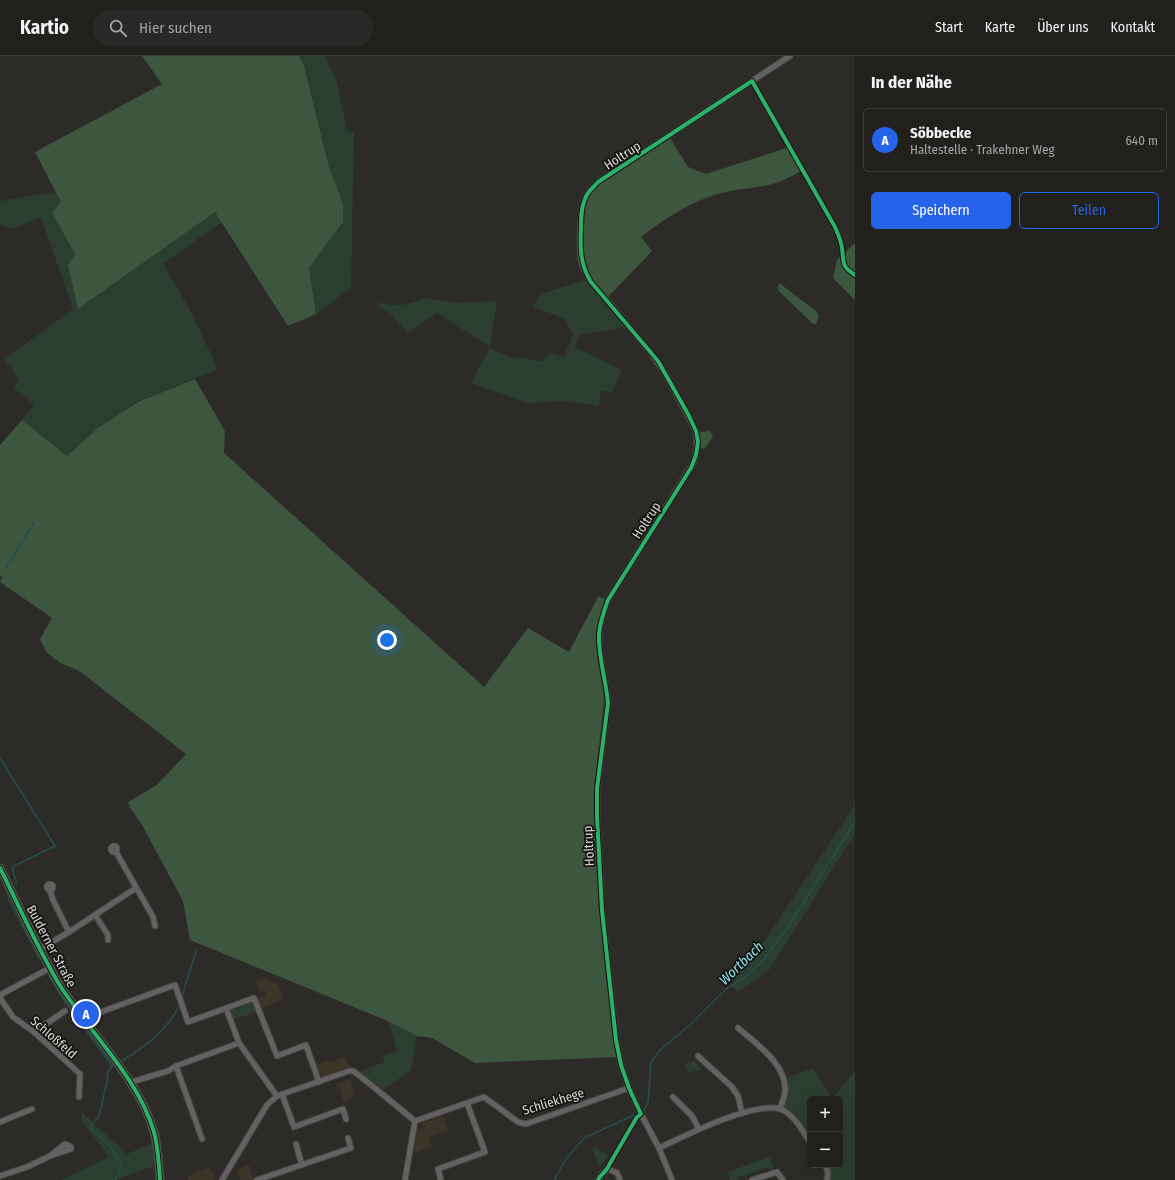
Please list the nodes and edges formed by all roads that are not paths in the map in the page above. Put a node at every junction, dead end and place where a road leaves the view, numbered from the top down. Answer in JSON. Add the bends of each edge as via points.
{"nodes":[{"id":1,"x":790,"y":56,"type":"edge"},
{"id":2,"x":116,"y":852,"type":"dead end"},
{"id":3,"x":0,"y":868,"type":"edge"},
{"id":4,"x":136,"y":888,"type":"junction"},
{"id":5,"x":50,"y":890,"type":"dead end"},
{"id":6,"x":95,"y":915,"type":"junction"},
{"id":7,"x":155,"y":926,"type":"dead end"},
{"id":8,"x":69,"y":932,"type":"junction"},
{"id":9,"x":108,"y":940,"type":"dead end"},
{"id":10,"x":40,"y":949,"type":"junction"},
{"id":11,"x":50,"y":968,"type":"junction"},
{"id":12,"x":0,"y":997,"type":"edge"},
{"id":13,"x":226,"y":1008,"type":"junction"},
{"id":14,"x":65,"y":1011,"type":"dead end"},
{"id":15,"x":84,"y":1020,"type":"junction"},
{"id":16,"x":738,"y":1028,"type":"dead end"},
{"id":17,"x":34,"y":1032,"type":"junction"},
{"id":18,"x":239,"y":1043,"type":"junction"},
{"id":19,"x":698,"y":1056,"type":"dead end"},
{"id":20,"x":176,"y":1066,"type":"junction"},
{"id":21,"x":319,"y":1082,"type":"junction"},
{"id":22,"x":131,"y":1084,"type":"junction"},
{"id":23,"x":629,"y":1088,"type":"junction"},
{"id":24,"x":280,"y":1095,"type":"junction"},
{"id":25,"x":79,"y":1097,"type":"dead end"},
{"id":26,"x":673,"y":1097,"type":"dead end"},
{"id":27,"x":467,"y":1103,"type":"junction"},
{"id":28,"x":32,"y":1109,"type":"dead end"},
{"id":29,"x":780,"y":1109,"type":"junction"},
{"id":30,"x":742,"y":1113,"type":"junction"},
{"id":31,"x":346,"y":1119,"type":"dead end"},
{"id":32,"x":415,"y":1121,"type":"junction"},
{"id":33,"x":0,"y":1122,"type":"edge"},
{"id":34,"x":698,"y":1129,"type":"junction"},
{"id":35,"x":348,"y":1138,"type":"dead end"},
{"id":36,"x":807,"y":1138,"type":"edge"},
{"id":37,"x":202,"y":1139,"type":"dead end"},
{"id":38,"x":296,"y":1144,"type":"dead end"},
{"id":39,"x":659,"y":1148,"type":"junction"},
{"id":40,"x":50,"y":1156,"type":"dead end"},
{"id":41,"x":302,"y":1165,"type":"junction"},
{"id":42,"x":826,"y":1168,"type":"edge"},
{"id":43,"x":0,"y":1176,"type":"edge"},
{"id":44,"x":160,"y":1180,"type":"edge"},
{"id":45,"x":222,"y":1180,"type":"edge"},
{"id":46,"x":257,"y":1180,"type":"edge"},
{"id":47,"x":405,"y":1180,"type":"edge"},
{"id":48,"x":441,"y":1180,"type":"edge"},
{"id":49,"x":598,"y":1180,"type":"edge"},
{"id":50,"x":620,"y":1180,"type":"edge"},
{"id":51,"x":672,"y":1180,"type":"edge"},
{"id":52,"x":752,"y":1180,"type":"edge"},
{"id":53,"x":783,"y":1180,"type":"edge"},
{"id":54,"x":827,"y":1180,"type":"edge"}],
"edges":[{"from":1,"to":23,"type":"street","name":"Holtrup","via":[[598,182],[589,192],[582,208],[580,250],[584,269],[591,282],[658,361],[694,424],[698,442],[691,468],[616,584],[601,617],[599,633],[608,703],[597,789],[602,910],[616,1040]]},
{"from":2,"to":4,"type":"street"},
{"from":3,"to":10,"type":"street","name":"Bulderner Straße"},
{"from":4,"to":6,"type":"street"},
{"from":4,"to":7,"type":"street","via":[[153,917]]},
{"from":5,"to":8,"type":"street"},
{"from":6,"to":8,"type":"street"},
{"from":6,"to":9,"type":"street","via":[[108,935]]},
{"from":8,"to":10,"type":"street"},
{"from":10,"to":11,"type":"street","name":"Bulderner Straße"},
{"from":11,"to":12,"type":"street","name":"Schloßfeld"},
{"from":11,"to":15,"type":"street","name":"Bulderner Straße"},
{"from":12,"to":17,"type":"street","name":"Schloßfeld","via":[[13,1016]]},
{"from":13,"to":15,"type":"street","via":[[188,1022],[175,985]]},
{"from":13,"to":18,"type":"street"},
{"from":13,"to":21,"type":"street","via":[[254,998],[277,1056],[306,1045]]},
{"from":14,"to":17,"type":"street"},
{"from":15,"to":22,"type":"street","name":"Bulderner Straße"},
{"from":16,"to":29,"type":"street","via":[[776,1062],[783,1077],[785,1091]]},
{"from":17,"to":25,"type":"street","name":"Schloßfeld","via":[[80,1074]]},
{"from":18,"to":20,"type":"street"},
{"from":18,"to":24,"type":"street"},
{"from":19,"to":30,"type":"street","via":[[732,1086],[738,1096]]},
{"from":20,"to":22,"type":"street"},
{"from":20,"to":37,"type":"street"},
{"from":21,"to":24,"type":"street"},
{"from":21,"to":32,"type":"street","via":[[353,1071]]},
{"from":22,"to":44,"type":"street","name":"Bulderner Straße","via":[[154,1132]]},
{"from":23,"to":27,"type":"street","name":"Schliekhege","via":[[526,1124],[518,1122],[486,1098]]},
{"from":23,"to":39,"type":"street","name":"Holtrup"},
{"from":24,"to":31,"type":"street","via":[[294,1127],[343,1109]]},
{"from":24,"to":45,"type":"street","via":[[267,1105]]},
{"from":26,"to":34,"type":"street","via":[[692,1116]]},
{"from":27,"to":32,"type":"street","name":"Schliekhege"},
{"from":27,"to":48,"type":"street","via":[[484,1152],[438,1169]]},
{"from":28,"to":33,"type":"street"},
{"from":29,"to":30,"type":"street","via":[[768,1108]]},
{"from":29,"to":36,"type":"street","via":[[791,1116]]},
{"from":30,"to":34,"type":"street"},
{"from":32,"to":47,"type":"street"},
{"from":34,"to":39,"type":"street"},
{"from":35,"to":41,"type":"street","via":[[351,1148]]},
{"from":38,"to":41,"type":"street"},
{"from":39,"to":51,"type":"street","name":"Holtrup"},
{"from":40,"to":43,"type":"street"},
{"from":41,"to":46,"type":"street"},
{"from":42,"to":54,"type":"street"},
{"from":49,"to":50,"type":"street","via":[[608,1169],[617,1173]]},
{"from":52,"to":53,"type":"street","via":[[777,1172]]}]}
